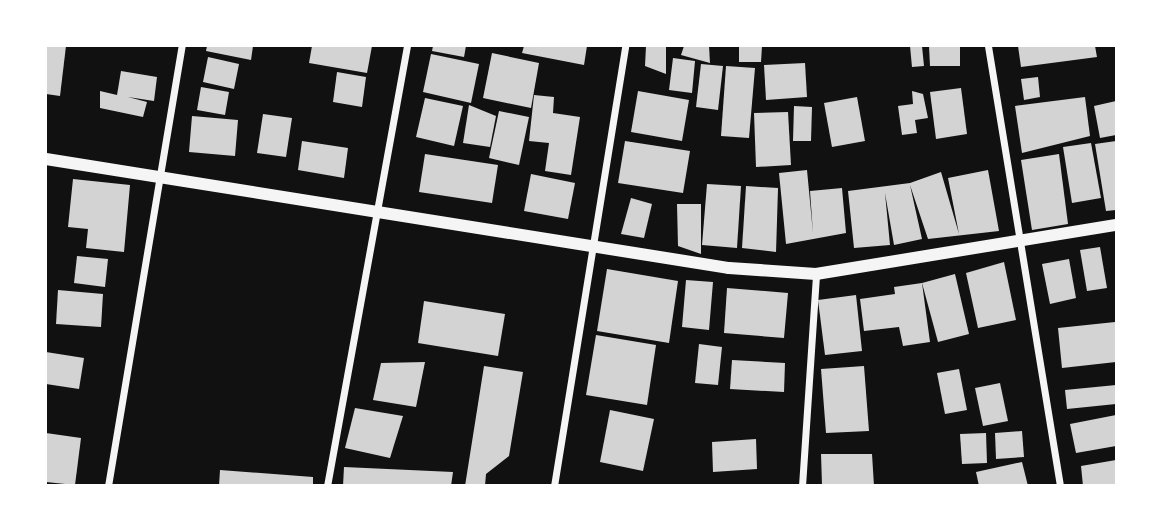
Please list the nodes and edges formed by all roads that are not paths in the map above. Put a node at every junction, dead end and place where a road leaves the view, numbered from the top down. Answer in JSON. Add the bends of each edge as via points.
{"nodes":[{"id":1,"x":182,"y":46,"type":"edge"},
{"id":2,"x":407,"y":46,"type":"edge"},
{"id":3,"x":625,"y":46,"type":"edge"},
{"id":4,"x":988,"y":46,"type":"edge"},
{"id":5,"x":46,"y":159,"type":"edge"},
{"id":6,"x":160,"y":173,"type":"junction"},
{"id":7,"x":381,"y":210,"type":"junction"},
{"id":8,"x":1116,"y":225,"type":"edge"},
{"id":9,"x":1022,"y":241,"type":"junction"},
{"id":10,"x":590,"y":244,"type":"junction"},
{"id":11,"x":816,"y":274,"type":"junction"},
{"id":12,"x":108,"y":485,"type":"edge"},
{"id":13,"x":327,"y":485,"type":"edge"},
{"id":14,"x":554,"y":485,"type":"edge"},
{"id":15,"x":802,"y":485,"type":"edge"},
{"id":16,"x":1060,"y":485,"type":"edge"}],
"edges":[{"from":1,"to":6,"type":"street"},
{"from":2,"to":7,"type":"street"},
{"from":3,"to":10,"type":"street"},
{"from":4,"to":9,"type":"street"},
{"from":5,"to":6,"type":"main road"},
{"from":6,"to":7,"type":"main road"},
{"from":6,"to":12,"type":"street"},
{"from":7,"to":10,"type":"main road"},
{"from":7,"to":13,"type":"street"},
{"from":8,"to":9,"type":"main road"},
{"from":9,"to":11,"type":"main road"},
{"from":9,"to":16,"type":"street"},
{"from":10,"to":11,"type":"main road","via":[[729,268]]},
{"from":10,"to":14,"type":"street"},
{"from":11,"to":15,"type":"street"}]}
